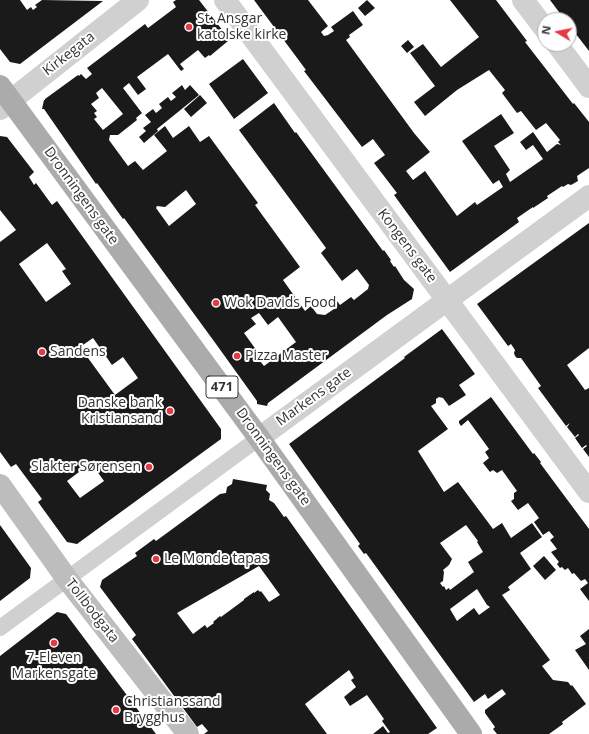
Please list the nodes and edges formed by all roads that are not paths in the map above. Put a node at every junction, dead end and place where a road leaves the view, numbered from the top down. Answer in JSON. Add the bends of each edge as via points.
{"nodes":[{"id":1,"x":138,"y":0,"type":"edge"},
{"id":2,"x":225,"y":0,"type":"edge"},
{"id":3,"x":523,"y":0,"type":"edge"},
{"id":4,"x":537,"y":18,"type":"edge"},
{"id":5,"x":563,"y":52,"type":"edge"},
{"id":6,"x":589,"y":87,"type":"edge"},
{"id":7,"x":4,"y":98,"type":"edge"},
{"id":8,"x":589,"y":196,"type":"edge"},
{"id":9,"x":447,"y":299,"type":"junction"},
{"id":10,"x":259,"y":438,"type":"junction"},
{"id":11,"x":0,"y":485,"type":"edge"},
{"id":12,"x":589,"y":492,"type":"edge"},
{"id":13,"x":67,"y":578,"type":"junction"},
{"id":14,"x":0,"y":628,"type":"edge"},
{"id":15,"x":188,"y":734,"type":"edge"},
{"id":16,"x":471,"y":734,"type":"edge"}],
"edges":[{"from":1,"to":7,"type":"street","name":"Kirkegata"},
{"from":2,"to":9,"type":"street","name":"Kongens gate"},
{"from":3,"to":4,"type":"street"},
{"from":5,"to":6,"type":"street"},
{"from":7,"to":10,"type":"main road","name":"Dronningens gate","number":"471"},
{"from":8,"to":9,"type":"street","name":"Markens gate"},
{"from":9,"to":10,"type":"street","name":"Markens gate"},
{"from":9,"to":12,"type":"street","name":"Kongens gate"},
{"from":10,"to":13,"type":"street","name":"Markens gate"},
{"from":10,"to":16,"type":"main road","name":"Dronningens gate","number":"471"},
{"from":11,"to":13,"type":"main road","name":"Tollbodgata"},
{"from":13,"to":14,"type":"street","name":"Markens gate"},
{"from":13,"to":15,"type":"main road","name":"Tollbodgata"}]}
